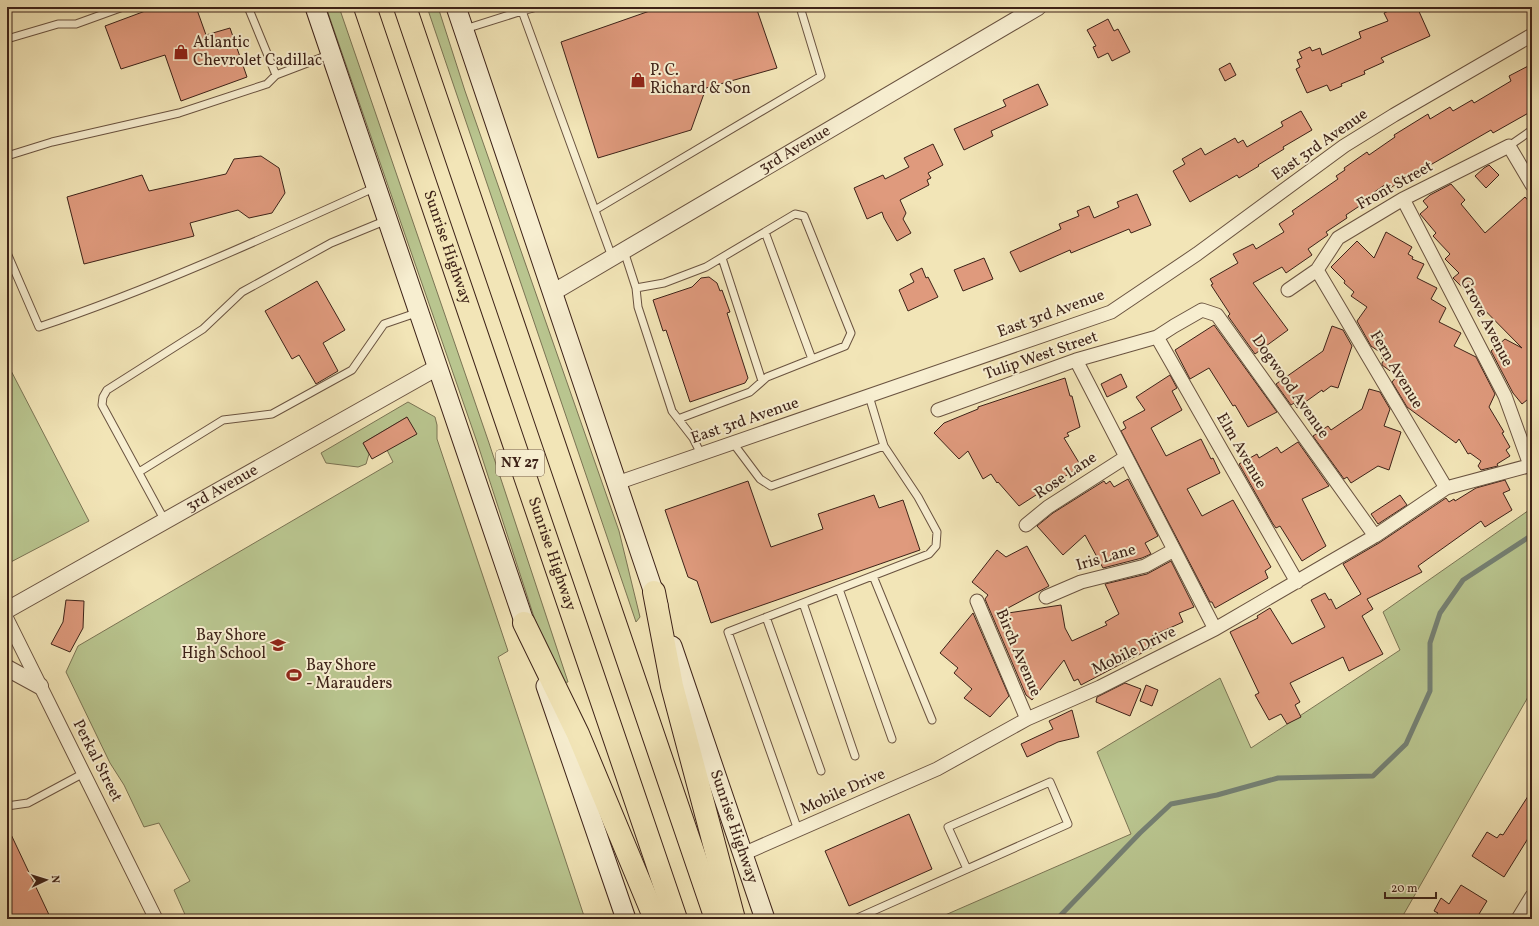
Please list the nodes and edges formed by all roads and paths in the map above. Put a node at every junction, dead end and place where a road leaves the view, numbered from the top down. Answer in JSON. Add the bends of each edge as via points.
{"nodes":[{"id":1,"x":123,"y":7,"type":"edge"},
{"id":2,"x":248,"y":7,"type":"edge"},
{"id":3,"x":315,"y":7,"type":"edge"},
{"id":4,"x":365,"y":7,"type":"edge"},
{"id":5,"x":405,"y":7,"type":"edge"},
{"id":6,"x":456,"y":7,"type":"edge"},
{"id":7,"x":537,"y":7,"type":"edge"},
{"id":8,"x":800,"y":7,"type":"edge"},
{"id":9,"x":1038,"y":7,"type":"edge"},
{"id":10,"x":522,"y":11,"type":"junction"},
{"id":11,"x":1020,"y":12,"type":"edge"},
{"id":12,"x":464,"y":29,"type":"junction"},
{"id":13,"x":1532,"y":35,"type":"edge"},
{"id":14,"x":7,"y":39,"type":"edge"},
{"id":15,"x":331,"y":54,"type":"junction"},
{"id":16,"x":276,"y":74,"type":"junction"},
{"id":17,"x":1532,"y":130,"type":"edge"},
{"id":18,"x":1509,"y":146,"type":"junction"},
{"id":19,"x":7,"y":156,"type":"edge"},
{"id":20,"x":1532,"y":185,"type":"edge"},
{"id":21,"x":376,"y":187,"type":"junction"},
{"id":22,"x":1403,"y":199,"type":"junction"},
{"id":23,"x":595,"y":210,"type":"junction"},
{"id":24,"x":387,"y":219,"type":"junction"},
{"id":25,"x":765,"y":232,"type":"junction"},
{"id":26,"x":7,"y":253,"type":"edge"},
{"id":27,"x":618,"y":254,"type":"junction"},
{"id":28,"x":722,"y":258,"type":"junction"},
{"id":29,"x":1317,"y":270,"type":"junction"},
{"id":30,"x":636,"y":288,"type":"junction"},
{"id":31,"x":1288,"y":290,"type":"dead end"},
{"id":32,"x":552,"y":293,"type":"junction"},
{"id":33,"x":419,"y":312,"type":"junction"},
{"id":34,"x":1157,"y":337,"type":"junction"},
{"id":35,"x":812,"y":359,"type":"junction"},
{"id":36,"x":1076,"y":360,"type":"junction"},
{"id":37,"x":438,"y":366,"type":"junction"},
{"id":38,"x":762,"y":381,"type":"junction"},
{"id":39,"x":868,"y":396,"type":"junction"},
{"id":40,"x":938,"y":410,"type":"dead end"},
{"id":41,"x":678,"y":418,"type":"junction"},
{"id":42,"x":732,"y":443,"type":"junction"},
{"id":43,"x":884,"y":446,"type":"junction"},
{"id":44,"x":701,"y":454,"type":"junction"},
{"id":45,"x":1126,"y":457,"type":"junction"},
{"id":46,"x":1531,"y":465,"type":"edge"},
{"id":47,"x":139,"y":472,"type":"junction"},
{"id":48,"x":617,"y":483,"type":"junction"},
{"id":49,"x":1446,"y":488,"type":"junction"},
{"id":50,"x":165,"y":521,"type":"junction"},
{"id":51,"x":1026,"y":525,"type":"dead end"},
{"id":52,"x":1375,"y":536,"type":"junction"},
{"id":53,"x":1174,"y":550,"type":"junction"},
{"id":54,"x":874,"y":576,"type":"junction"},
{"id":55,"x":1297,"y":582,"type":"junction"},
{"id":56,"x":839,"y":589,"type":"junction"},
{"id":57,"x":654,"y":592,"type":"junction"},
{"id":58,"x":1046,"y":597,"type":"dead end"},
{"id":59,"x":977,"y":600,"type":"dead end"},
{"id":60,"x":803,"y":603,"type":"junction"},
{"id":61,"x":7,"y":610,"type":"edge"},
{"id":62,"x":766,"y":617,"type":"junction"},
{"id":63,"x":7,"y":619,"type":"edge"},
{"id":64,"x":524,"y":623,"type":"junction"},
{"id":65,"x":1216,"y":629,"type":"junction"},
{"id":66,"x":7,"y":668,"type":"edge"},
{"id":67,"x":40,"y":686,"type":"junction"},
{"id":68,"x":1027,"y":719,"type":"junction"},
{"id":69,"x":932,"y":720,"type":"dead end"},
{"id":70,"x":892,"y":740,"type":"dead end"},
{"id":71,"x":855,"y":756,"type":"dead end"},
{"id":72,"x":821,"y":771,"type":"dead end"},
{"id":73,"x":84,"y":773,"type":"junction"},
{"id":74,"x":7,"y":806,"type":"edge"},
{"id":75,"x":798,"y":830,"type":"junction"},
{"id":76,"x":743,"y":854,"type":"junction"},
{"id":77,"x":967,"y":869,"type":"junction"},
{"id":78,"x":1532,"y":896,"type":"edge"},
{"id":79,"x":156,"y":919,"type":"edge"},
{"id":80,"x":626,"y":919,"type":"edge"},
{"id":81,"x":655,"y":919,"type":"edge"},
{"id":82,"x":676,"y":919,"type":"edge"},
{"id":83,"x":716,"y":919,"type":"edge"},
{"id":84,"x":734,"y":919,"type":"edge"},
{"id":85,"x":765,"y":919,"type":"edge"},
{"id":86,"x":855,"y":919,"type":"edge"},
{"id":87,"x":1518,"y":919,"type":"edge"}],
"edges":[{"from":1,"to":14,"type":"lane","via":[[76,24],[58,24]]},
{"from":2,"to":16,"type":"lane"},
{"from":3,"to":15,"type":"main road"},
{"from":4,"to":82,"type":"highway","name":"Sunrise Highway","number":"NY 27"},
{"from":5,"to":83,"type":"highway","number":"NY 27"},
{"from":6,"to":12,"type":"main road","name":"Sunrise Highway"},
{"from":7,"to":10,"type":"lane"},
{"from":8,"to":23,"type":"lane","via":[[821,76]]},
{"from":9,"to":11,"type":"street","name":"3rd Avenue"},
{"from":10,"to":12,"type":"lane"},
{"from":10,"to":23,"type":"lane"},
{"from":11,"to":27,"type":"street","name":"3rd Avenue"},
{"from":12,"to":32,"type":"main road","name":"Sunrise Highway"},
{"from":13,"to":39,"type":"street","name":"East 3rd Avenue","via":[[1344,146],[1197,254],[1111,312]]},
{"from":15,"to":16,"type":"lane"},
{"from":15,"to":21,"type":"main road"},
{"from":16,"to":19,"type":"lane","via":[[267,84],[179,113],[52,142]]},
{"from":17,"to":18,"type":"lane","name":"Front Street"},
{"from":18,"to":20,"type":"street"},
{"from":18,"to":22,"type":"street","name":"Front Street"},
{"from":21,"to":24,"type":"main road"},
{"from":21,"to":26,"type":"lane","via":[[231,252],[90,310],[39,327]]},
{"from":22,"to":29,"type":"street","name":"Front Street","via":[[1338,238]]},
{"from":22,"to":46,"type":"street","name":"Grove Avenue","via":[[1506,396]]},
{"from":23,"to":27,"type":"lane"},
{"from":24,"to":33,"type":"main road"},
{"from":24,"to":47,"type":"lane","via":[[331,243],[242,292],[203,328],[107,390],[102,397],[102,405]]},
{"from":25,"to":28,"type":"lane"},
{"from":25,"to":35,"type":"lane"},
{"from":25,"to":35,"type":"lane","via":[[795,214],[804,216],[851,333],[845,346]]},
{"from":27,"to":30,"type":"lane"},
{"from":27,"to":32,"type":"street","name":"3rd Avenue"},
{"from":28,"to":30,"type":"lane","via":[[664,283]]},
{"from":28,"to":38,"type":"lane"},
{"from":29,"to":31,"type":"street","name":"Front Street"},
{"from":29,"to":49,"type":"street","name":"Fern Avenue"},
{"from":30,"to":41,"type":"lane","via":[[638,306],[664,389],[672,411]]},
{"from":32,"to":48,"type":"main road","name":"Sunrise Highway"},
{"from":33,"to":37,"type":"main road"},
{"from":33,"to":47,"type":"lane","via":[[384,324],[352,370],[272,414],[222,420]]},
{"from":34,"to":36,"type":"street","name":"Tulip West Street"},
{"from":34,"to":52,"type":"street","name":"Dogwood Avenue","via":[[1202,310],[1218,315]]},
{"from":34,"to":55,"type":"street","name":"Elm Avenue"},
{"from":35,"to":38,"type":"lane"},
{"from":36,"to":40,"type":"street","name":"Tulip West Street"},
{"from":36,"to":45,"type":"street"},
{"from":37,"to":50,"type":"street","name":"3rd Avenue"},
{"from":37,"to":64,"type":"main road"},
{"from":38,"to":41,"type":"lane","via":[[750,392]]},
{"from":39,"to":42,"type":"street","name":"East 3rd Avenue"},
{"from":39,"to":43,"type":"lane"},
{"from":41,"to":44,"type":"lane"},
{"from":42,"to":43,"type":"lane","via":[[760,479],[771,486]]},
{"from":42,"to":44,"type":"street","name":"East 3rd Avenue"},
{"from":43,"to":54,"type":"lane","via":[[918,497],[937,532],[936,546],[929,554]]},
{"from":44,"to":48,"type":"street","name":"East 3rd Avenue"},
{"from":45,"to":51,"type":"street","name":"Rose Lane","via":[[1048,507]]},
{"from":45,"to":53,"type":"street"},
{"from":46,"to":49,"type":"street","name":"Mobile Drive"},
{"from":47,"to":50,"type":"lane"},
{"from":48,"to":57,"type":"main road","name":"Sunrise Highway"},
{"from":49,"to":52,"type":"street","name":"Mobile Drive"},
{"from":50,"to":61,"type":"street","name":"3rd Avenue"},
{"from":52,"to":55,"type":"street","name":"Mobile Drive"},
{"from":53,"to":58,"type":"street","name":"Iris Lane","via":[[1145,566],[1081,582]]},
{"from":53,"to":65,"type":"street"},
{"from":54,"to":56,"type":"lane"},
{"from":54,"to":69,"type":"lane"},
{"from":55,"to":65,"type":"street","name":"Mobile Drive"},
{"from":56,"to":60,"type":"lane"},
{"from":56,"to":70,"type":"lane"},
{"from":57,"to":76,"type":"main road","name":"Sunrise Highway"},
{"from":57,"to":84,"type":"highway","via":[[672,686]]},
{"from":59,"to":68,"type":"street","name":"Birch Avenue"},
{"from":60,"to":62,"type":"lane"},
{"from":60,"to":71,"type":"lane"},
{"from":62,"to":72,"type":"lane"},
{"from":62,"to":75,"type":"lane","via":[[728,632]]},
{"from":63,"to":67,"type":"street","name":"Perkal Street"},
{"from":64,"to":80,"type":"main road"},
{"from":64,"to":81,"type":"highway","via":[[578,734]]},
{"from":65,"to":68,"type":"street","name":"Mobile Drive","via":[[1100,687]]},
{"from":66,"to":67,"type":"street"},
{"from":67,"to":73,"type":"street","name":"Perkal Street"},
{"from":68,"to":75,"type":"street","name":"Mobile Drive","via":[[937,769]]},
{"from":73,"to":74,"type":"lane","via":[[28,803]]},
{"from":73,"to":79,"type":"street","name":"Perkal Street"},
{"from":75,"to":76,"type":"street","name":"Mobile Drive"},
{"from":76,"to":85,"type":"main road","name":"Sunrise Highway"},
{"from":77,"to":77,"type":"lane","via":[[1068,824],[1050,782],[948,827]]},
{"from":77,"to":86,"type":"lane"},
{"from":78,"to":87,"type":"street"}]}
